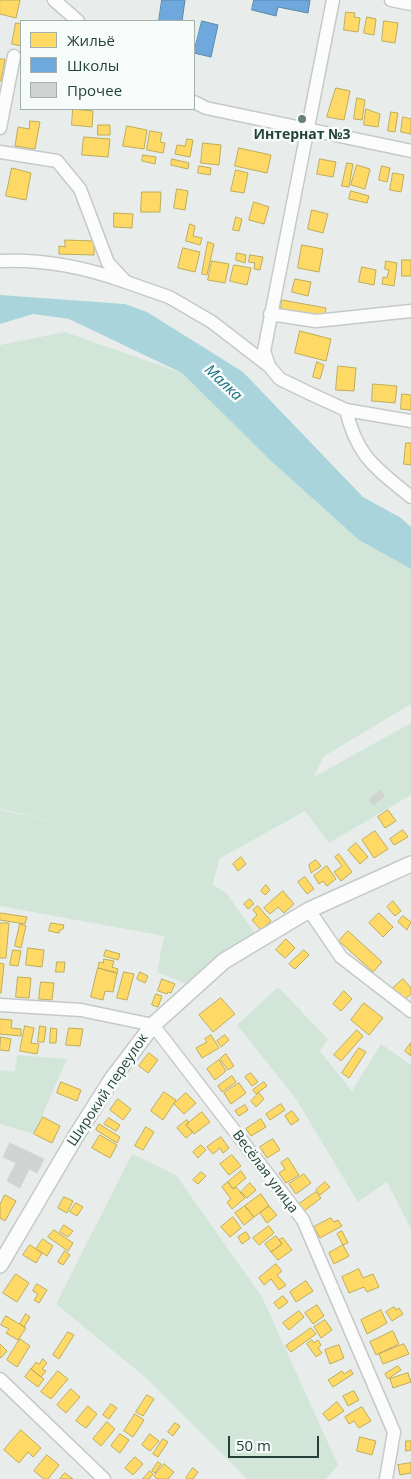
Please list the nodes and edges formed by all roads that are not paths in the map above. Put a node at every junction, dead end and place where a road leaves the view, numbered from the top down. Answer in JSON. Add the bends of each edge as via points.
{"nodes":[{"id":1,"x":54,"y":0,"type":"edge"},
{"id":2,"x":333,"y":0,"type":"edge"},
{"id":3,"x":391,"y":0,"type":"edge"},
{"id":4,"x":411,"y":4,"type":"edge"},
{"id":5,"x":77,"y":20,"type":"edge"},
{"id":6,"x":14,"y":56,"type":"dead end"},
{"id":7,"x":195,"y":102,"type":"edge"},
{"id":8,"x":0,"y":128,"type":"edge"},
{"id":9,"x":308,"y":130,"type":"junction"},
{"id":10,"x":411,"y":151,"type":"edge"},
{"id":11,"x":0,"y":152,"type":"edge"},
{"id":12,"x":0,"y":262,"type":"edge"},
{"id":13,"x":126,"y":282,"type":"junction"},
{"id":14,"x":411,"y":311,"type":"edge"},
{"id":15,"x":270,"y":314,"type":"junction"},
{"id":16,"x":270,"y":366,"type":"junction"},
{"id":17,"x":346,"y":410,"type":"junction"},
{"id":18,"x":411,"y":421,"type":"edge"},
{"id":19,"x":411,"y":497,"type":"edge"},
{"id":20,"x":411,"y":864,"type":"edge"},
{"id":21,"x":309,"y":910,"type":"junction"},
{"id":22,"x":0,"y":1005,"type":"edge"},
{"id":23,"x":411,"y":1012,"type":"edge"},
{"id":24,"x":153,"y":1025,"type":"junction"},
{"id":25,"x":0,"y":1264,"type":"edge"},
{"id":26,"x":0,"y":1379,"type":"edge"},
{"id":27,"x":104,"y":1479,"type":"edge"},
{"id":28,"x":386,"y":1479,"type":"edge"}],
"edges":[{"from":1,"to":5,"type":"street"},
{"from":2,"to":9,"type":"street"},
{"from":3,"to":4,"type":"street"},
{"from":6,"to":8,"type":"street"},
{"from":7,"to":9,"type":"street","via":[[206,108]]},
{"from":9,"to":10,"type":"street"},
{"from":9,"to":15,"type":"street"},
{"from":11,"to":13,"type":"street","via":[[57,161],[80,189],[108,262]]},
{"from":12,"to":13,"type":"street","via":[[44,262],[102,273]]},
{"from":13,"to":16,"type":"street","via":[[169,297],[212,322]]},
{"from":14,"to":15,"type":"street","via":[[316,320]]},
{"from":15,"to":16,"type":"street","via":[[264,351]]},
{"from":16,"to":17,"type":"street","via":[[280,379]]},
{"from":17,"to":18,"type":"street"},
{"from":17,"to":19,"type":"street","via":[[350,431],[360,450]]},
{"from":20,"to":21,"type":"street","name":"Широкий переулок"},
{"from":21,"to":23,"type":"street","via":[[341,958]]},
{"from":21,"to":24,"type":"street","name":"Широкий переулок","via":[[224,961]]},
{"from":22,"to":24,"type":"street","via":[[81,1010]]},
{"from":24,"to":25,"type":"street","name":"Широкий переулок","via":[[112,1079]]},
{"from":24,"to":28,"type":"street","name":"Весёлая улица","via":[[303,1220],[394,1432]]},
{"from":26,"to":27,"type":"street"}]}
